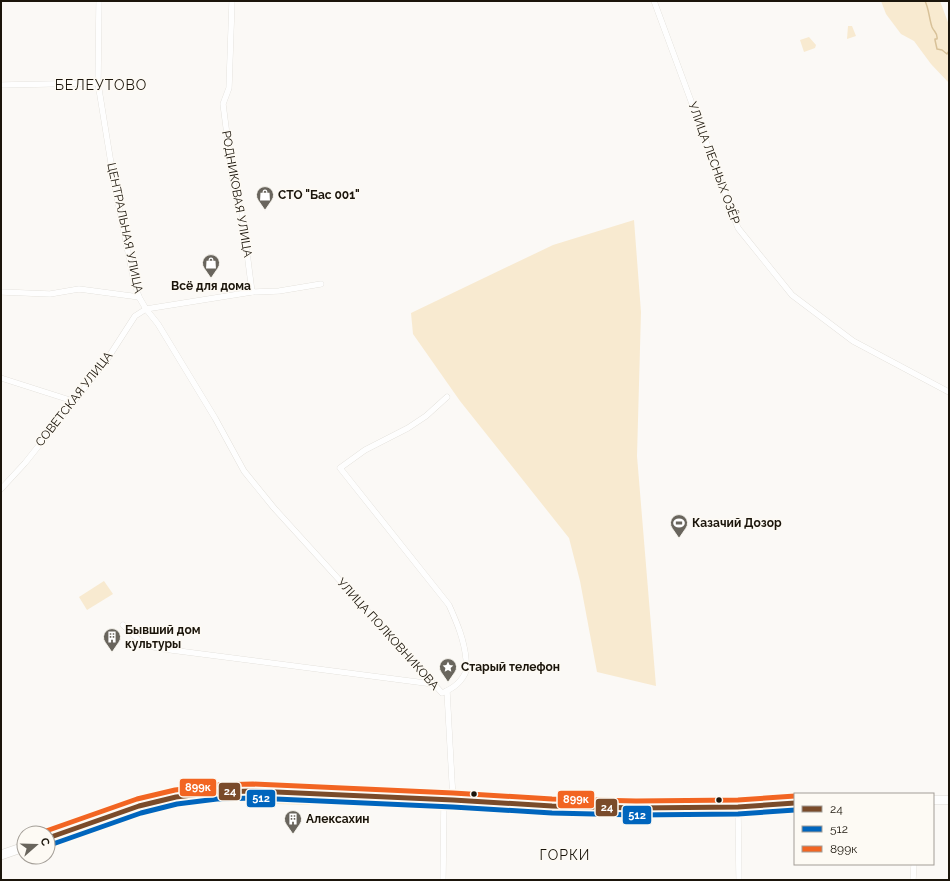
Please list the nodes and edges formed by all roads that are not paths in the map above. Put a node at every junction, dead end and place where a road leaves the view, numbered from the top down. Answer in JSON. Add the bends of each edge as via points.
{"nodes":[{"id":1,"x":99,"y":1,"type":"edge"},
{"id":2,"x":232,"y":1,"type":"edge"},
{"id":3,"x":654,"y":1,"type":"edge"},
{"id":4,"x":98,"y":83,"type":"junction"},
{"id":5,"x":1,"y":85,"type":"edge"},
{"id":6,"x":321,"y":284,"type":"dead end"},
{"id":7,"x":1,"y":292,"type":"edge"},
{"id":8,"x":252,"y":292,"type":"junction"},
{"id":9,"x":139,"y":296,"type":"junction"},
{"id":10,"x":146,"y":309,"type":"junction"},
{"id":11,"x":1,"y":378,"type":"edge"},
{"id":12,"x":949,"y":392,"type":"edge"},
{"id":13,"x":447,"y":397,"type":"dead end"},
{"id":14,"x":73,"y":401,"type":"junction"},
{"id":15,"x":1,"y":489,"type":"edge"},
{"id":16,"x":261,"y":492,"type":"joint"},
{"id":17,"x":123,"y":625,"type":"dead end"},
{"id":18,"x":433,"y":684,"type":"junction"},
{"id":19,"x":447,"y":691,"type":"junction"},
{"id":20,"x":448,"y":800,"type":"junction"},
{"id":21,"x":934,"y":800,"type":"edge"},
{"id":22,"x":949,"y":800,"type":"edge"},
{"id":23,"x":794,"y":803,"type":"edge"},
{"id":24,"x":738,"y":807,"type":"junction"},
{"id":25,"x":56,"y":835,"type":"edge"},
{"id":26,"x":16,"y":850,"type":"edge"},
{"id":27,"x":1,"y":855,"type":"edge"},
{"id":28,"x":914,"y":865,"type":"edge"},
{"id":29,"x":443,"y":880,"type":"edge"},
{"id":30,"x":739,"y":880,"type":"edge"},
{"id":31,"x":913,"y":880,"type":"edge"}],
"edges":[{"from":1,"to":4,"type":"street","name":"ЦЕНТРАЛЬНАЯ УЛИЦА"},
{"from":2,"to":8,"type":"street","name":"РОДНИКОВАЯ УЛИЦА","via":[[229,88],[223,104],[234,189],[242,212]]},
{"from":3,"to":12,"type":"street","name":"УЛИЦА ЛЕСНЫХ ОЗЁР","via":[[738,228],[792,296],[853,341]]},
{"from":4,"to":5,"type":"street"},
{"from":4,"to":9,"type":"street","name":"ЦЕНТРАЛЬНАЯ УЛИЦА","via":[[114,182]]},
{"from":6,"to":8,"type":"street","via":[[279,291]]},
{"from":7,"to":9,"type":"street","via":[[50,294],[79,289]]},
{"from":8,"to":10,"type":"street"},
{"from":9,"to":10,"type":"street","name":"ЦЕНТРАЛЬНАЯ УЛИЦА"},
{"from":10,"to":14,"type":"street","name":"СОВЕТСКАЯ УЛИЦА","via":[[135,316],[106,361]]},
{"from":10,"to":16,"type":"street","name":"ЦЕНТРАЛЬНАЯ УЛИЦА","via":[[158,324],[215,418],[244,471]]},
{"from":11,"to":14,"type":"street"},
{"from":13,"to":19,"type":"street","name":"УЛИЦА ПОЛКОВНИКОВА","via":[[408,428],[365,450],[340,468],[449,605],[460,629],[467,669],[459,683]]},
{"from":14,"to":15,"type":"street","name":"СОВЕТСКАЯ УЛИЦА"},
{"from":16,"to":18,"type":"street","name":"УЛИЦА ПОЛКОВНИКОВА"},
{"from":17,"to":18,"type":"street","via":[[144,644],[163,649]]},
{"from":18,"to":19,"type":"street","name":"УЛИЦА ПОЛКОВНИКОВА","via":[[442,693]]},
{"from":19,"to":20,"type":"street"},
{"from":20,"to":24,"type":"main road","via":[[552,806]]},
{"from":20,"to":25,"type":"main road","via":[[253,791],[194,794],[110,814]]},
{"from":20,"to":29,"type":"street"},
{"from":21,"to":22,"type":"main road"},
{"from":23,"to":24,"type":"main road"},
{"from":24,"to":30,"type":"street"},
{"from":26,"to":27,"type":"main road"},
{"from":28,"to":31,"type":"street"}]}
